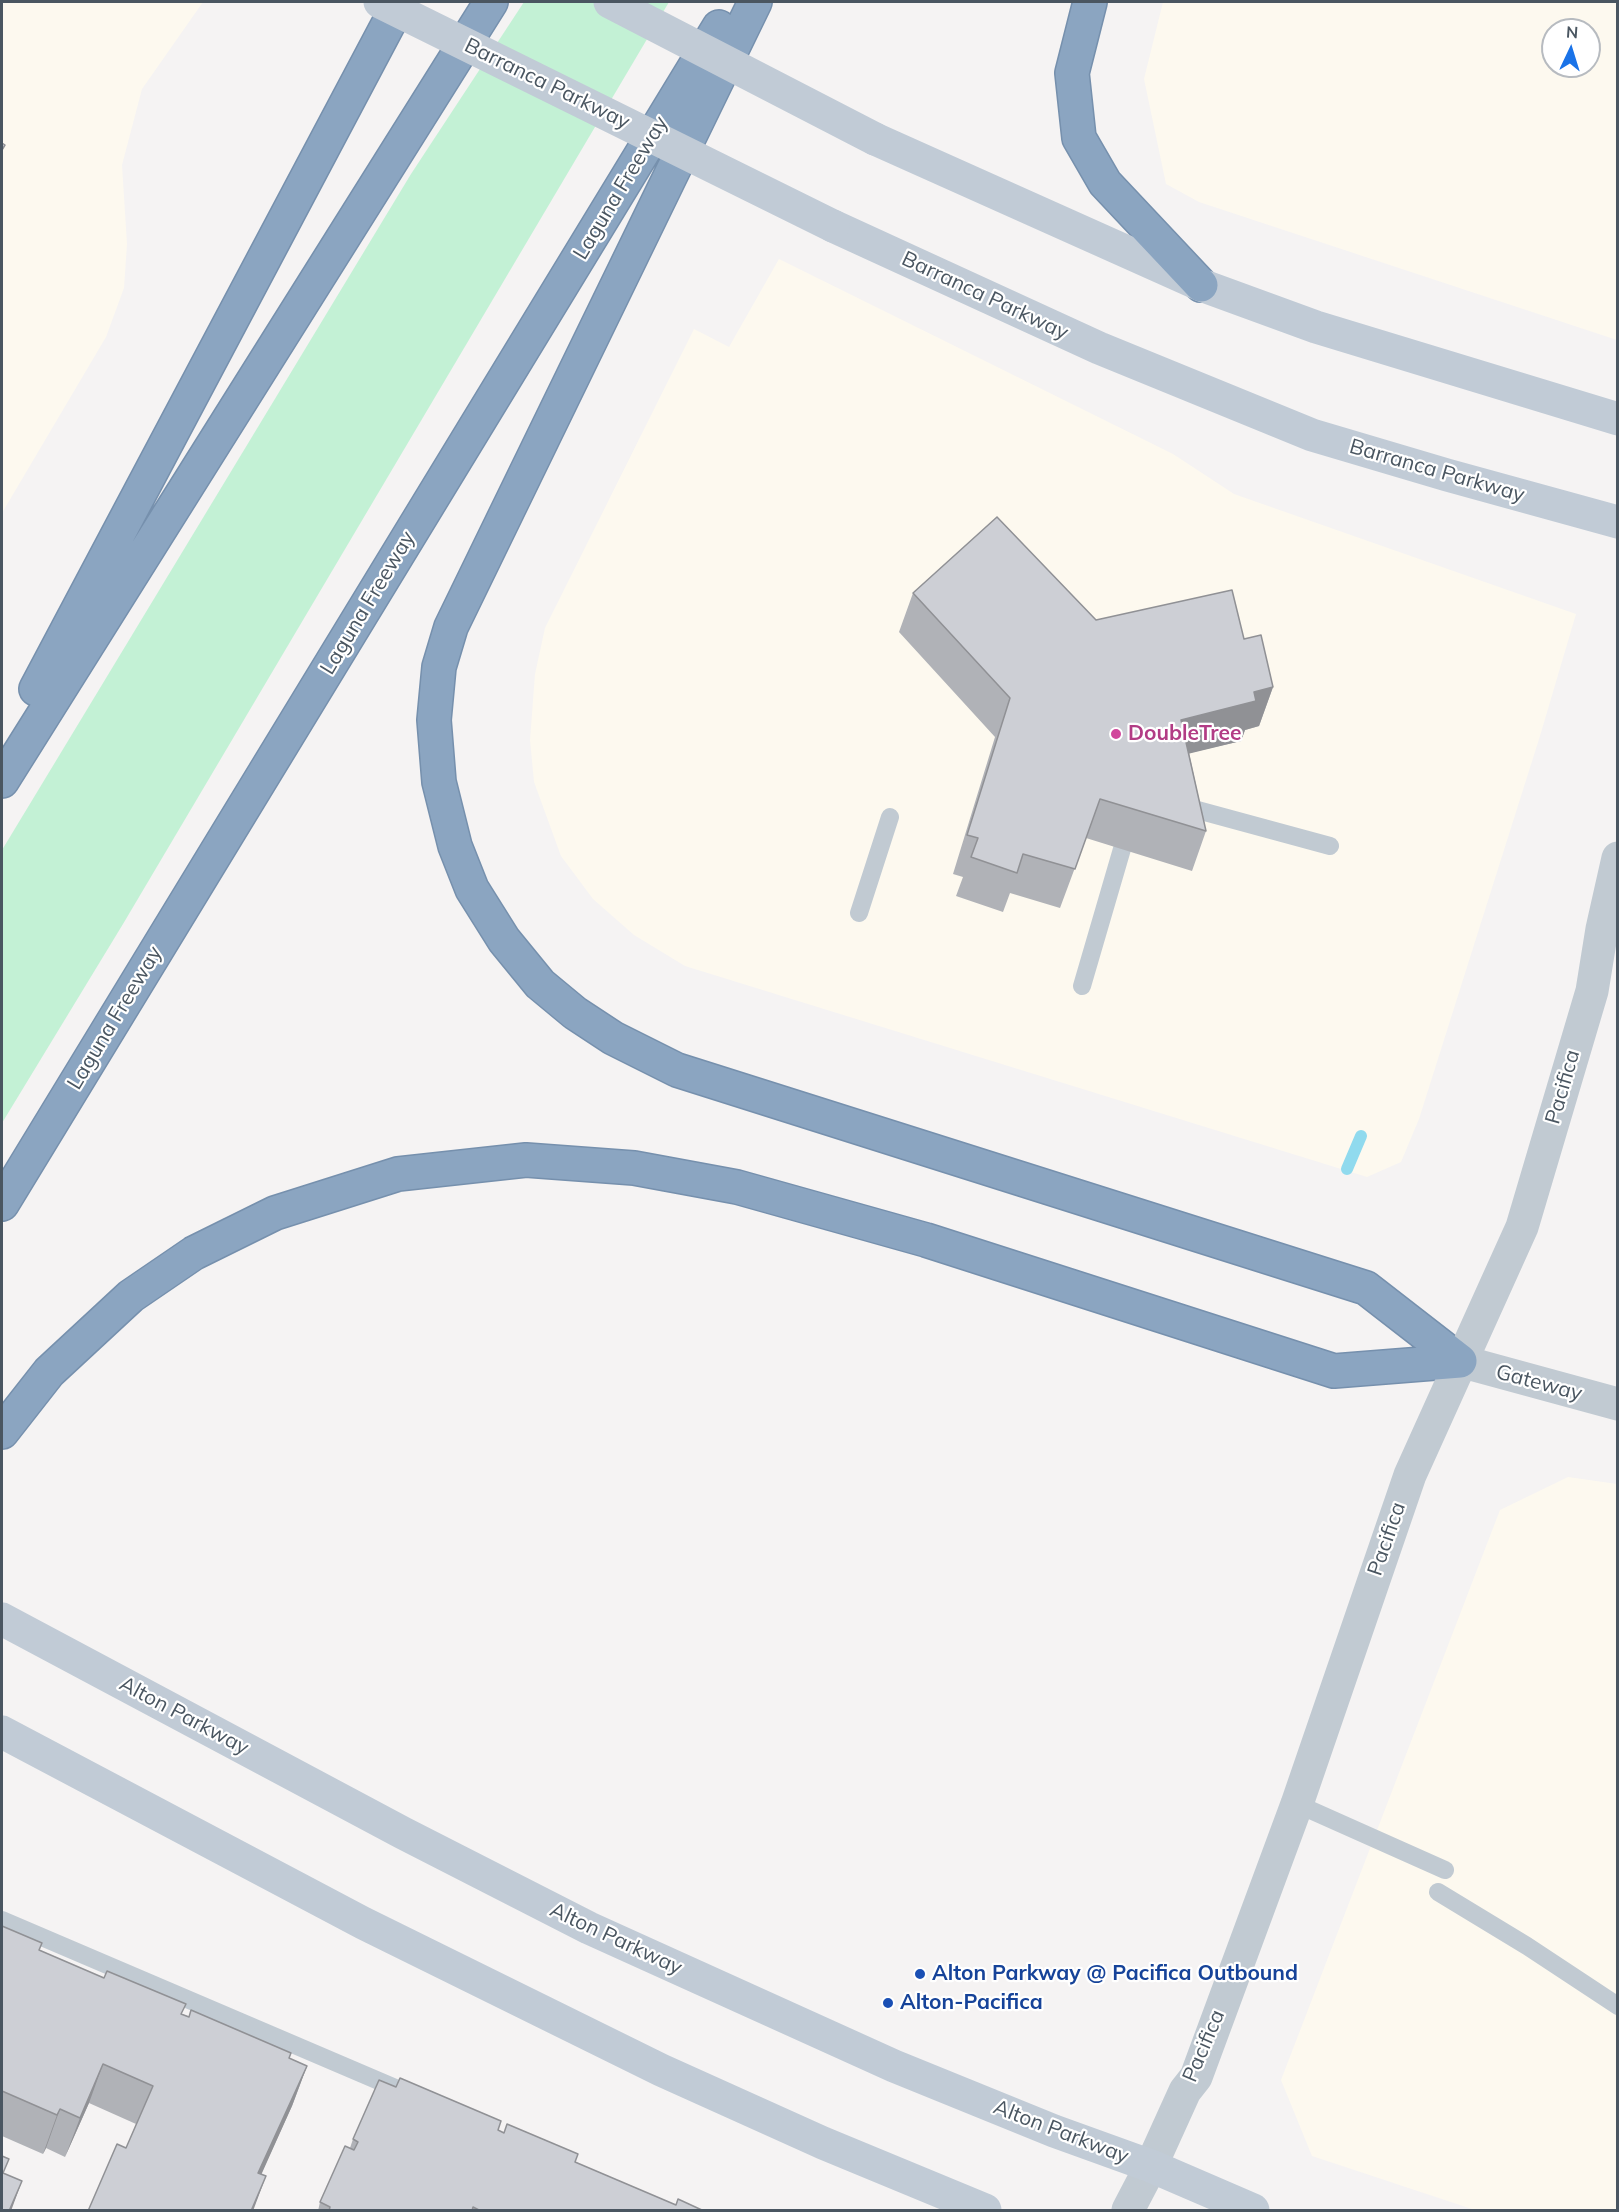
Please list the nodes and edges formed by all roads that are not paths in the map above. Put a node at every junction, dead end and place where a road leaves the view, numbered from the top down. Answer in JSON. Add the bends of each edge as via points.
{"nodes":[{"id":1,"x":380,"y":2,"type":"edge"},
{"id":2,"x":400,"y":2,"type":"edge"},
{"id":3,"x":491,"y":2,"type":"edge"},
{"id":4,"x":610,"y":2,"type":"edge"},
{"id":5,"x":735,"y":2,"type":"edge"},
{"id":6,"x":755,"y":2,"type":"edge"},
{"id":7,"x":1090,"y":2,"type":"edge"},
{"id":8,"x":1201,"y":285,"type":"junction"},
{"id":9,"x":1617,"y":419,"type":"edge"},
{"id":10,"x":1617,"y":522,"type":"edge"},
{"id":11,"x":2,"y":754,"type":"edge"},
{"id":12,"x":2,"y":781,"type":"edge"},
{"id":13,"x":1177,"y":804,"type":"edge"},
{"id":14,"x":890,"y":817,"type":"dead end"},
{"id":15,"x":1330,"y":846,"type":"dead end"},
{"id":16,"x":1122,"y":849,"type":"dead end"},
{"id":17,"x":1617,"y":858,"type":"edge"},
{"id":18,"x":859,"y":913,"type":"dead end"},
{"id":19,"x":1082,"y":986,"type":"dead end"},
{"id":20,"x":2,"y":1204,"type":"edge"},
{"id":21,"x":1460,"y":1361,"type":"junction"},
{"id":22,"x":1617,"y":1404,"type":"edge"},
{"id":23,"x":2,"y":1432,"type":"edge"},
{"id":24,"x":2,"y":1619,"type":"edge"},
{"id":25,"x":2,"y":1732,"type":"edge"},
{"id":26,"x":1297,"y":1804,"type":"junction"},
{"id":27,"x":1445,"y":1870,"type":"dead end"},
{"id":28,"x":1438,"y":1892,"type":"dead end"},
{"id":29,"x":2,"y":1920,"type":"edge"},
{"id":30,"x":1617,"y":2006,"type":"edge"},
{"id":31,"x":420,"y":2098,"type":"edge"},
{"id":32,"x":1151,"y":2166,"type":"junction"},
{"id":33,"x":985,"y":2211,"type":"edge"},
{"id":34,"x":1128,"y":2211,"type":"edge"},
{"id":35,"x":1253,"y":2211,"type":"edge"}],
"edges":[{"from":1,"to":10,"type":"main road","name":"Barranca Parkway","bridge":true,"via":[[833,226],[1100,348],[1312,435]]},
{"from":2,"to":11,"type":"highway"},
{"from":3,"to":12,"type":"highway"},
{"from":4,"to":8,"type":"main road","bridge":true,"via":[[875,139]]},
{"from":5,"to":20,"type":"highway","name":"Laguna Freeway"},
{"from":6,"to":21,"type":"highway","via":[[451,627],[439,667],[434,720],[439,782],[454,846],[472,889],[504,940],[540,984],[613,1038],[677,1070],[1366,1288]]},
{"from":7,"to":8,"type":"highway","via":[[1072,73],[1079,138],[1105,183]]},
{"from":8,"to":9,"type":"main road","via":[[1316,327]]},
{"from":13,"to":15,"type":"lane"},
{"from":14,"to":18,"type":"lane"},
{"from":16,"to":19,"type":"lane"},
{"from":17,"to":21,"type":"street","name":"Pacifica","via":[[1592,991],[1522,1227]]},
{"from":21,"to":22,"type":"street","name":"Gateway"},
{"from":21,"to":23,"type":"highway","via":[[1334,1371],[926,1240],[737,1186],[634,1168],[526,1160],[398,1174],[275,1214],[194,1253],[131,1296],[50,1372]]},
{"from":21,"to":26,"type":"street","name":"Pacifica","via":[[1410,1475]]},
{"from":24,"to":32,"type":"main road","name":"Alton Parkway","via":[[589,1928],[905,2070]]},
{"from":25,"to":33,"type":"main road","via":[[363,1923],[662,2070]]},
{"from":26,"to":27,"type":"lane"},
{"from":26,"to":32,"type":"street","name":"Pacifica","via":[[1196,2077],[1185,2091]]},
{"from":28,"to":30,"type":"lane"},
{"from":29,"to":31,"type":"lane"},
{"from":32,"to":34,"type":"street","name":"Pacifica"},
{"from":32,"to":35,"type":"main road","name":"Alton Parkway"}]}
